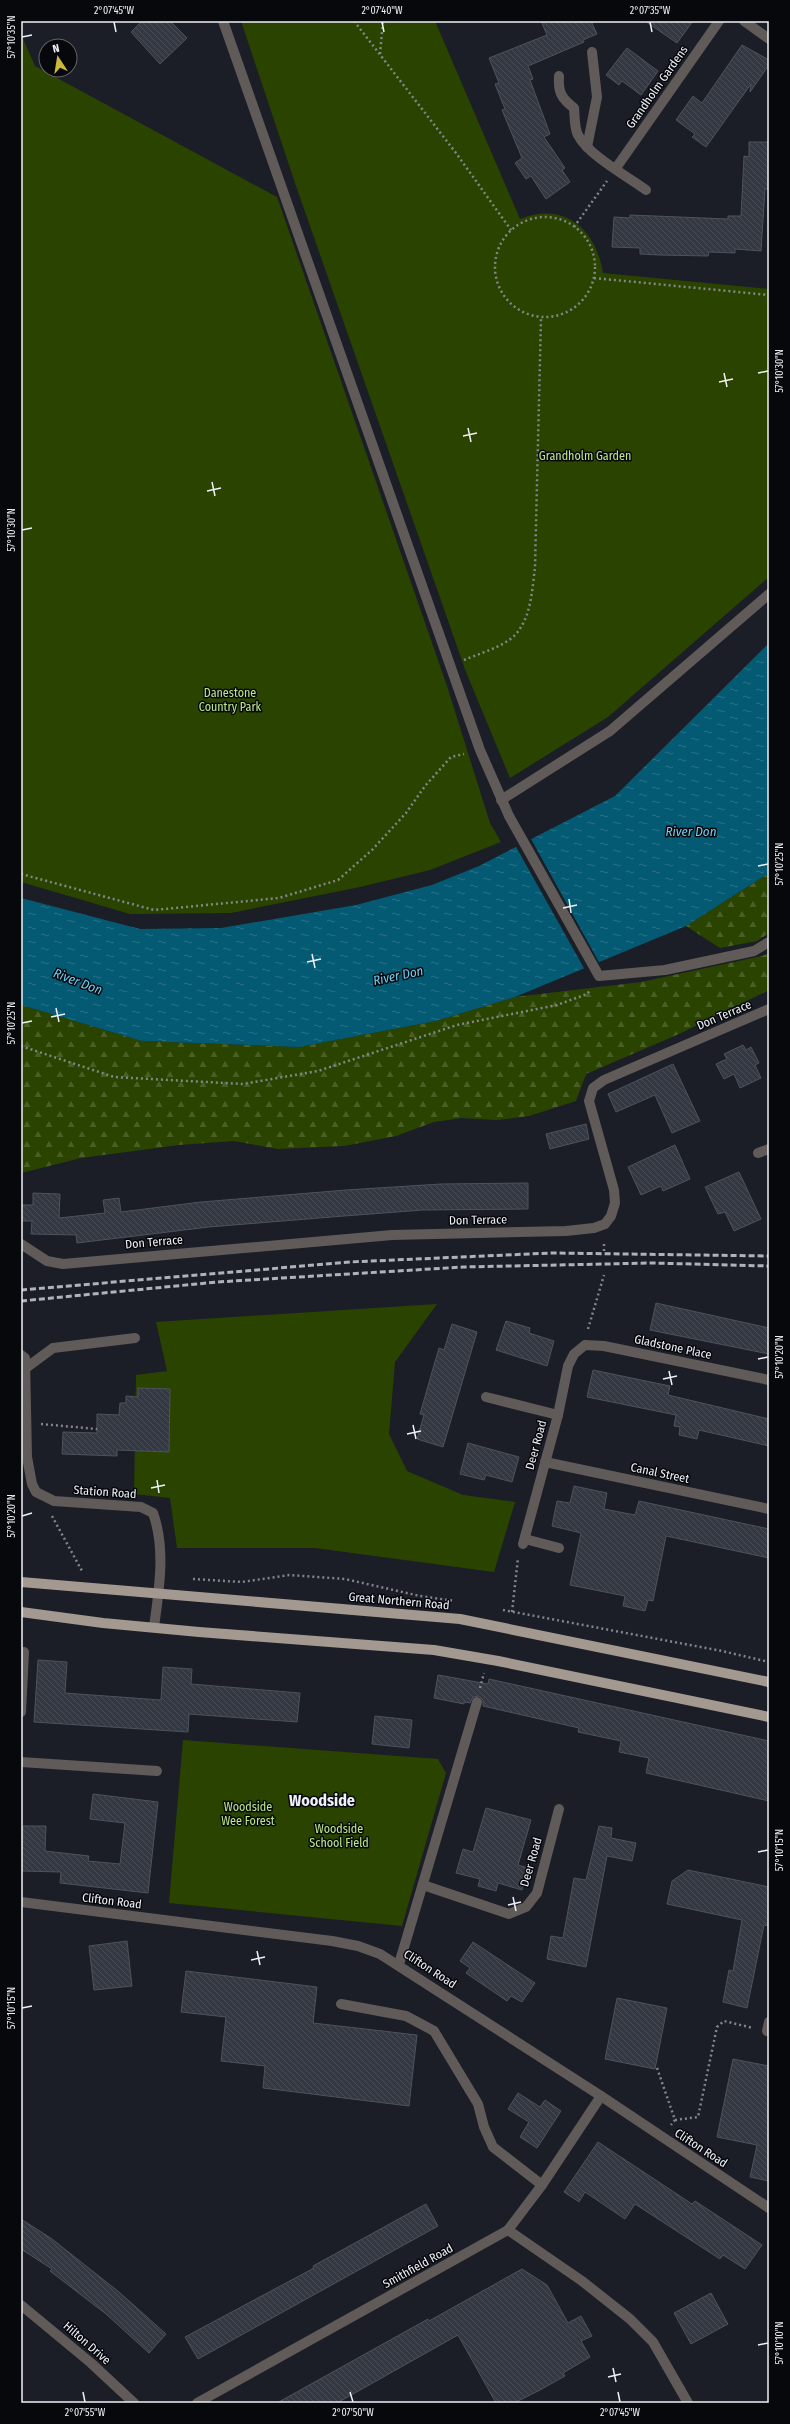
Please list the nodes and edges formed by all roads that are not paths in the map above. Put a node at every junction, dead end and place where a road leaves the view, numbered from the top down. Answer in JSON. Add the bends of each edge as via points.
{"nodes":[{"id":1,"x":223,"y":21,"type":"edge"},
{"id":2,"x":719,"y":21,"type":"edge"},
{"id":3,"x":744,"y":21,"type":"edge"},
{"id":4,"x":769,"y":39,"type":"edge"},
{"id":5,"x":592,"y":52,"type":"dead end"},
{"id":6,"x":559,"y":76,"type":"dead end"},
{"id":7,"x":587,"y":147,"type":"junction"},
{"id":8,"x":616,"y":168,"type":"junction"},
{"id":9,"x":646,"y":190,"type":"dead end"},
{"id":10,"x":769,"y":594,"type":"edge"},
{"id":11,"x":501,"y":800,"type":"junction"},
{"id":12,"x":769,"y":942,"type":"edge"},
{"id":13,"x":769,"y":1009,"type":"edge"},
{"id":14,"x":769,"y":1150,"type":"edge"},
{"id":15,"x":758,"y":1153,"type":"dead end"},
{"id":16,"x":21,"y":1244,"type":"edge"},
{"id":17,"x":135,"y":1338,"type":"dead end"},
{"id":18,"x":585,"y":1346,"type":"joint"},
{"id":19,"x":21,"y":1355,"type":"edge"},
{"id":20,"x":26,"y":1368,"type":"junction"},
{"id":21,"x":769,"y":1380,"type":"edge"},
{"id":22,"x":486,"y":1397,"type":"dead end"},
{"id":23,"x":558,"y":1415,"type":"junction"},
{"id":24,"x":24,"y":1423,"type":"edge"},
{"id":25,"x":545,"y":1462,"type":"junction"},
{"id":26,"x":769,"y":1509,"type":"edge"},
{"id":27,"x":559,"y":1548,"type":"dead end"},
{"id":28,"x":21,"y":1582,"type":"edge"},
{"id":29,"x":159,"y":1594,"type":"junction"},
{"id":30,"x":21,"y":1612,"type":"edge"},
{"id":31,"x":154,"y":1627,"type":"junction"},
{"id":32,"x":24,"y":1652,"type":"dead end"},
{"id":33,"x":769,"y":1682,"type":"edge"},
{"id":34,"x":477,"y":1702,"type":"road end"},
{"id":35,"x":21,"y":1712,"type":"edge"},
{"id":36,"x":769,"y":1717,"type":"edge"},
{"id":37,"x":21,"y":1762,"type":"edge"},
{"id":38,"x":158,"y":1771,"type":"dead end"},
{"id":39,"x":559,"y":1809,"type":"dead end"},
{"id":40,"x":423,"y":1885,"type":"junction"},
{"id":41,"x":21,"y":1902,"type":"edge"},
{"id":42,"x":399,"y":1964,"type":"junction"},
{"id":43,"x":341,"y":2004,"type":"dead end"},
{"id":44,"x":601,"y":2096,"type":"junction"},
{"id":45,"x":542,"y":2184,"type":"junction"},
{"id":46,"x":769,"y":2208,"type":"edge"},
{"id":47,"x":508,"y":2230,"type":"junction"},
{"id":48,"x":21,"y":2305,"type":"edge"},
{"id":49,"x":134,"y":2403,"type":"edge"},
{"id":50,"x":197,"y":2403,"type":"edge"},
{"id":51,"x":688,"y":2403,"type":"edge"}],
"edges":[{"from":1,"to":11,"type":"street","via":[[480,750]]},
{"from":2,"to":8,"type":"street","name":"Grandholm Gardens"},
{"from":3,"to":4,"type":"street"},
{"from":5,"to":7,"type":"street","via":[[597,97]]},
{"from":6,"to":7,"type":"street","via":[[558,91],[574,108],[578,135]]},
{"from":7,"to":8,"type":"street"},
{"from":8,"to":9,"type":"street"},
{"from":10,"to":11,"type":"street","via":[[610,730]]},
{"from":11,"to":12,"type":"street","via":[[597,973],[665,970],[754,951]]},
{"from":13,"to":16,"type":"street","name":"Don Terrace","via":[[604,1080],[593,1088],[589,1101],[615,1196],[611,1216],[605,1224],[594,1228],[566,1231],[392,1235],[63,1264],[47,1261]]},
{"from":14,"to":15,"type":"street"},
{"from":17,"to":20,"type":"street","via":[[53,1348]]},
{"from":18,"to":21,"type":"street","name":"Gladstone Place","via":[[604,1346]]},
{"from":18,"to":23,"type":"street","name":"Deer Road","via":[[574,1354],[563,1381]]},
{"from":19,"to":20,"type":"street","name":"Station Road","via":[[26,1358]]},
{"from":20,"to":24,"type":"street","name":"Station Road"},
{"from":22,"to":23,"type":"street"},
{"from":23,"to":25,"type":"street","name":"Deer Road"},
{"from":24,"to":29,"type":"street","name":"Station Road","via":[[32,1484],[44,1498],[66,1503],[142,1507],[153,1513],[157,1523],[159,1545]]},
{"from":25,"to":26,"type":"street","name":"Canal Street"},
{"from":25,"to":27,"type":"street","name":"Deer Road","via":[[524,1542]]},
{"from":28,"to":29,"type":"main road","name":"Great Northern Road"},
{"from":29,"to":31,"type":"street","name":"Station Road"},
{"from":29,"to":33,"type":"main road","name":"Great Northern Road","via":[[419,1614],[509,1629]]},
{"from":30,"to":31,"type":"main road"},
{"from":31,"to":36,"type":"main road","via":[[434,1650]]},
{"from":32,"to":35,"type":"street"},
{"from":34,"to":40,"type":"street"},
{"from":37,"to":38,"type":"street"},
{"from":39,"to":40,"type":"street","name":"Deer Road","via":[[537,1893],[526,1907],[509,1914]]},
{"from":40,"to":42,"type":"street"},
{"from":41,"to":42,"type":"street","name":"Clifton Road","via":[[332,1941],[365,1948]]},
{"from":42,"to":44,"type":"street","name":"Clifton Road"},
{"from":43,"to":45,"type":"street","via":[[406,2016],[434,2031],[478,2104],[484,2127],[493,2146]]},
{"from":44,"to":45,"type":"street","name":"Smithfield Road"},
{"from":44,"to":46,"type":"street","name":"Clifton Road"},
{"from":45,"to":47,"type":"street","name":"Smithfield Road"},
{"from":47,"to":50,"type":"street","name":"Smithfield Road"},
{"from":47,"to":51,"type":"street","via":[[582,2281],[630,2319],[653,2342]]},
{"from":48,"to":49,"type":"street","name":"Hilton Drive"}]}
